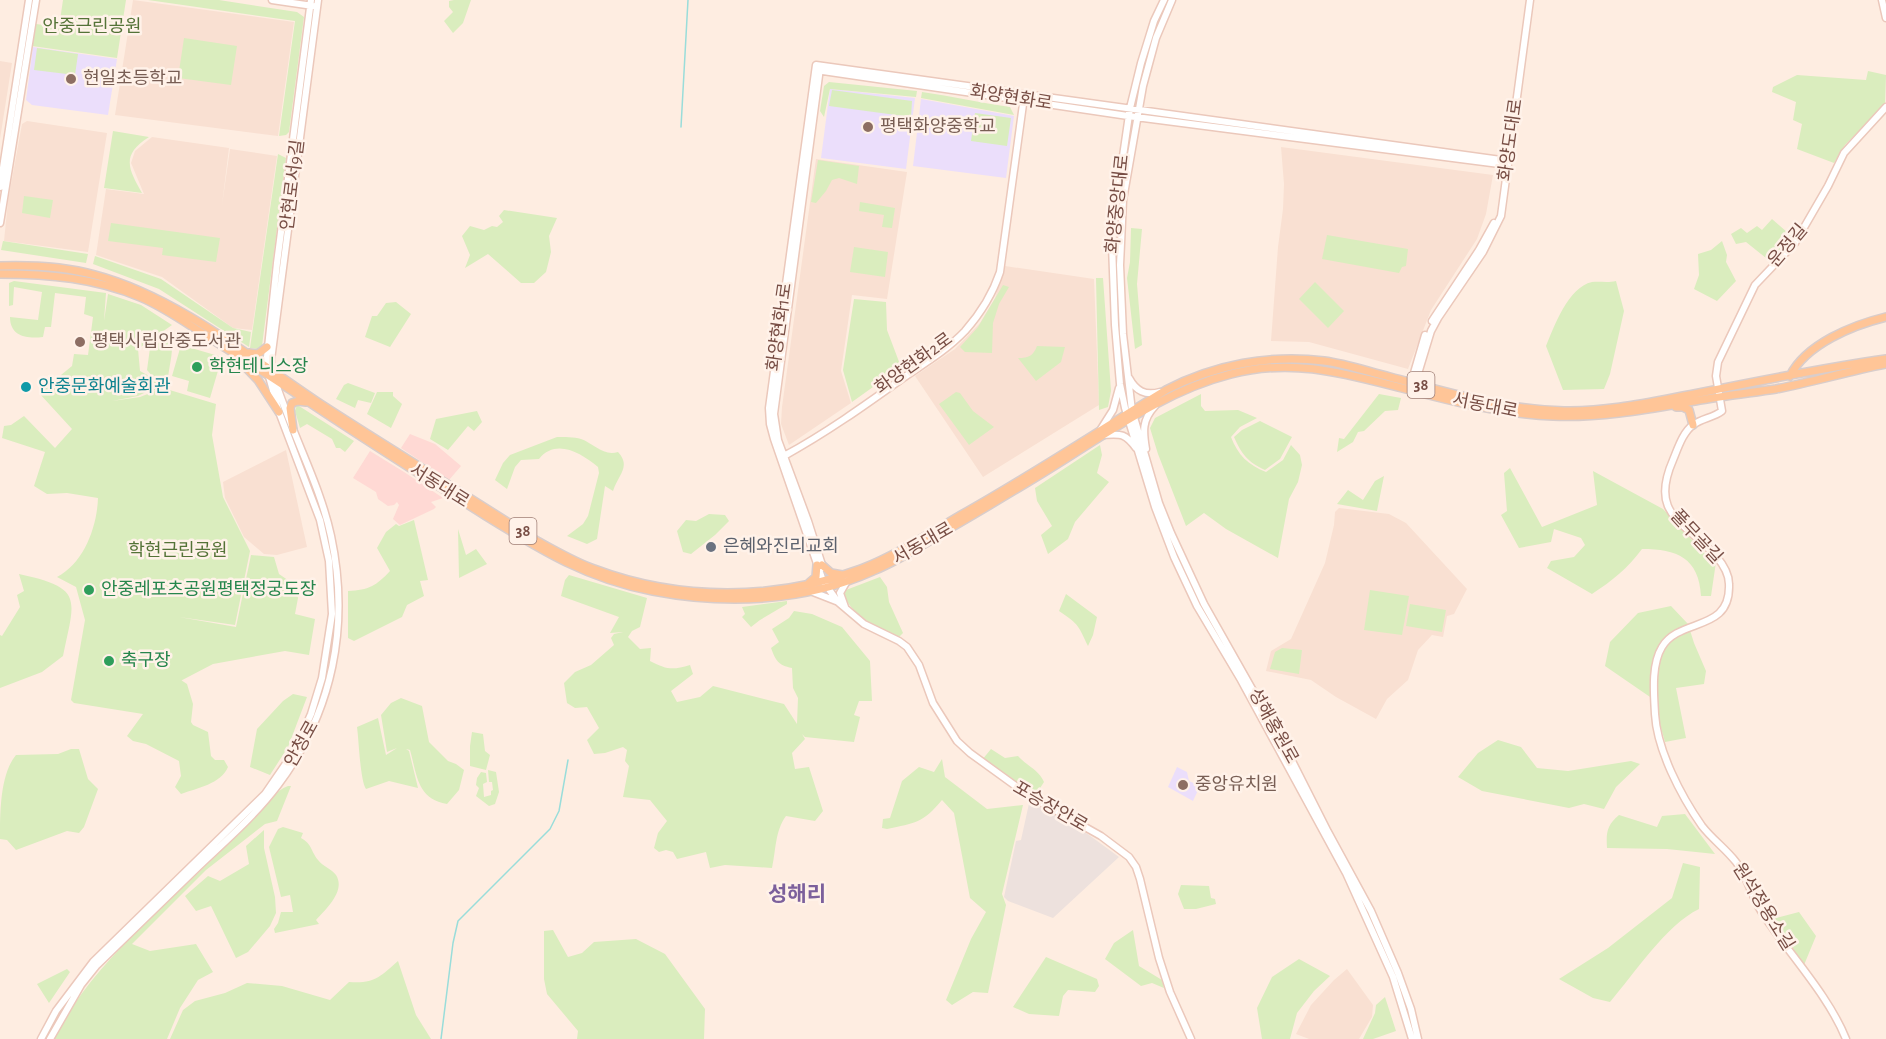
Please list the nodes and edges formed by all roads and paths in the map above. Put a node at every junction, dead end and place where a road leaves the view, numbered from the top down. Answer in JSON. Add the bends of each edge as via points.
{"nodes":[{"id":1,"x":29,"y":0,"type":"edge"},
{"id":2,"x":36,"y":0,"type":"edge"},
{"id":3,"x":272,"y":0,"type":"edge"},
{"id":4,"x":1164,"y":0,"type":"edge"},
{"id":5,"x":1172,"y":0,"type":"edge"},
{"id":6,"x":1528,"y":0,"type":"edge"},
{"id":7,"x":1882,"y":0,"type":"edge"},
{"id":8,"x":314,"y":3,"type":"edge"},
{"id":9,"x":1886,"y":18,"type":"edge"},
{"id":10,"x":818,"y":68,"type":"joint"},
{"id":11,"x":1022,"y":97,"type":"junction"},
{"id":12,"x":1886,"y":107,"type":"edge"},
{"id":13,"x":1130,"y":108,"type":"junction"},
{"id":14,"x":1138,"y":109,"type":"junction"},
{"id":15,"x":16,"y":110,"type":"junction"},
{"id":16,"x":1128,"y":116,"type":"junction"},
{"id":17,"x":1137,"y":117,"type":"junction"},
{"id":18,"x":1207,"y":123,"type":"junction"},
{"id":19,"x":1506,"y":162,"type":"junction"},
{"id":20,"x":0,"y":187,"type":"edge"},
{"id":21,"x":0,"y":223,"type":"edge"},
{"id":22,"x":0,"y":266,"type":"edge"},
{"id":23,"x":0,"y":274,"type":"edge"},
{"id":24,"x":1886,"y":317,"type":"edge"},
{"id":25,"x":267,"y":347,"type":"junction"},
{"id":26,"x":228,"y":349,"type":"junction"},
{"id":27,"x":244,"y":352,"type":"junction"},
{"id":28,"x":1886,"y":358,"type":"edge"},
{"id":29,"x":1886,"y":364,"type":"edge"},
{"id":30,"x":270,"y":372,"type":"junction"},
{"id":31,"x":1128,"y":376,"type":"junction"},
{"id":32,"x":1790,"y":376,"type":"junction"},
{"id":33,"x":1120,"y":384,"type":"junction"},
{"id":34,"x":1412,"y":387,"type":"junction"},
{"id":35,"x":1166,"y":390,"type":"junction"},
{"id":36,"x":1720,"y":393,"type":"junction"},
{"id":37,"x":1160,"y":402,"type":"junction"},
{"id":38,"x":309,"y":403,"type":"junction"},
{"id":39,"x":1670,"y":405,"type":"junction"},
{"id":40,"x":279,"y":412,"type":"junction"},
{"id":41,"x":1130,"y":415,"type":"junction"},
{"id":42,"x":1693,"y":425,"type":"junction"},
{"id":43,"x":293,"y":430,"type":"junction"},
{"id":44,"x":1102,"y":432,"type":"junction"},
{"id":45,"x":1138,"y":451,"type":"junction"},
{"id":46,"x":782,"y":455,"type":"junction"},
{"id":47,"x":1150,"y":473,"type":"junction"},
{"id":48,"x":820,"y":565,"type":"junction"},
{"id":49,"x":846,"y":578,"type":"junction"},
{"id":50,"x":827,"y":584,"type":"junction"},
{"id":51,"x":808,"y":588,"type":"junction"},
{"id":52,"x":1728,"y":596,"type":"joint"},
{"id":53,"x":842,"y":606,"type":"junction"},
{"id":54,"x":41,"y":1039,"type":"edge"},
{"id":55,"x":50,"y":1039,"type":"edge"},
{"id":56,"x":1191,"y":1039,"type":"edge"},
{"id":57,"x":1412,"y":1039,"type":"edge"},
{"id":58,"x":1418,"y":1039,"type":"edge"},
{"id":59,"x":1846,"y":1039,"type":"edge"}],
"edges":[{"from":1,"to":15,"type":"street"},
{"from":2,"to":15,"type":"street"},
{"from":3,"to":8,"type":"street"},
{"from":4,"to":13,"type":"street","name":"화양중앙대로","via":[[1144,52]]},
{"from":5,"to":14,"type":"street","name":"화양중앙대로","via":[[1156,38]]},
{"from":6,"to":19,"type":"street","name":"화양도대로"},
{"from":7,"to":9,"type":"street"},
{"from":8,"to":25,"type":"street"},
{"from":8,"to":30,"type":"street","name":"안현로서9길"},
{"from":10,"to":11,"type":"street","name":"화양현화로"},
{"from":10,"to":46,"type":"street","name":"화양현화1로","via":[[769,408],[770,423]]},
{"from":11,"to":13,"type":"street"},
{"from":11,"to":16,"type":"street","name":"화양현화로"},
{"from":11,"to":46,"type":"street","name":"화양현화2로","via":[[1000,272],[983,306],[943,351],[848,418]]},
{"from":12,"to":36,"type":"street","name":"운정길","via":[[1844,153],[1795,243],[1755,285],[1718,362]]},
{"from":13,"to":14,"type":"street"},
{"from":13,"to":16,"type":"street","name":"화양중앙대로"},
{"from":14,"to":17,"type":"street","name":"화양중앙대로"},
{"from":14,"to":18,"type":"street"},
{"from":15,"to":20,"type":"street"},
{"from":15,"to":21,"type":"street"},
{"from":16,"to":17,"type":"street","name":"화양현화로"},
{"from":16,"to":33,"type":"street","name":"화양중앙대로","via":[[1112,245]]},
{"from":17,"to":18,"type":"street","name":"화양현화로"},
{"from":17,"to":31,"type":"street","name":"화양중앙대로","via":[[1121,222],[1122,333]]},
{"from":18,"to":19,"type":"street"},
{"from":19,"to":34,"type":"street","name":"화양도대로","via":[[1497,215],[1431,332]]},
{"from":22,"to":27,"type":"main road","name":"서동대로","number":"38","via":[[69,269],[129,286],[159,299]]},
{"from":23,"to":26,"type":"main road","name":"서동대로","number":"38","via":[[64,277],[116,288],[158,305]]},
{"from":24,"to":32,"type":"main road","via":[[1863,322],[1815,348]]},
{"from":25,"to":27,"type":"main road","via":[[258,354]]},
{"from":25,"to":30,"type":"street"},
{"from":26,"to":30,"type":"main road","name":"서동대로","number":"38"},
{"from":26,"to":40,"type":"main road","via":[[258,380]]},
{"from":27,"to":30,"type":"main road","name":"서동대로","number":"38"},
{"from":28,"to":32,"type":"main road","name":"서동대로","number":"38"},
{"from":29,"to":36,"type":"main road","name":"서동대로","number":"38","via":[[1779,388]]},
{"from":30,"to":38,"type":"main road","name":"서동대로","number":"38"},
{"from":30,"to":40,"type":"street","name":"안청로"},
{"from":30,"to":43,"type":"street","name":"안청로"},
{"from":30,"to":51,"type":"main road","name":"서동대로","number":"38","via":[[537,541],[595,570],[700,592]]},
{"from":31,"to":35,"type":"street","via":[[1142,393]]},
{"from":31,"to":41,"type":"street","name":"화양중앙대로"},
{"from":32,"to":36,"type":"main road","name":"서동대로","number":"38"},
{"from":33,"to":41,"type":"street","name":"화양중앙대로"},
{"from":33,"to":44,"type":"street"},
{"from":34,"to":35,"type":"main road","name":"서동대로","number":"38","via":[[1332,363],[1289,359],[1219,368]]},
{"from":34,"to":36,"type":"main road","name":"서동대로","number":"38","via":[[1523,408],[1563,411]]},
{"from":34,"to":37,"type":"main road","name":"서동대로","number":"38","via":[[1330,370],[1284,366],[1236,372]]},
{"from":34,"to":39,"type":"main road","name":"서동대로","number":"38","via":[[1507,411],[1550,416],[1596,416]]},
{"from":35,"to":41,"type":"main road","name":"서동대로","number":"38"},
{"from":36,"to":39,"type":"main road","name":"서동대로","number":"38"},
{"from":36,"to":42,"type":"street","via":[[1720,413]]},
{"from":37,"to":41,"type":"main road","name":"서동대로","number":"38"},
{"from":37,"to":47,"type":"street","via":[[1143,424]]},
{"from":38,"to":43,"type":"main road","via":[[292,403]]},
{"from":38,"to":51,"type":"main road","name":"서동대로","number":"38","via":[[507,530],[585,572],[632,587],[734,600],[786,596]]},
{"from":39,"to":42,"type":"main road","via":[[1689,411]]},
{"from":40,"to":54,"type":"street","name":"안청로","via":[[313,497],[329,561],[331,631],[311,714],[287,762],[264,794],[93,962],[56,1011]]},
{"from":41,"to":44,"type":"main road","name":"서동대로","number":"38"},
{"from":41,"to":45,"type":"street","name":"성해홍원로"},
{"from":41,"to":47,"type":"street","name":"성해홍원로"},
{"from":42,"to":52,"type":"street","name":"풀무골길","via":[[1671,465],[1665,499],[1675,519],[1721,562],[1729,584]]},
{"from":43,"to":55,"type":"street","name":"안청로","via":[[322,502],[339,589],[335,652],[322,706],[305,743],[271,794],[97,965]]},
{"from":44,"to":45,"type":"street","via":[[1125,436]]},
{"from":44,"to":49,"type":"main road","name":"서동대로","number":"38","via":[[907,548]]},
{"from":45,"to":57,"type":"street","name":"성해홍원로","via":[[1174,557],[1197,606],[1346,873],[1393,977]]},
{"from":46,"to":48,"type":"street","name":"화양현화1로"},
{"from":47,"to":58,"type":"street","name":"성해홍원로","via":[[1171,533],[1204,604],[1371,911],[1398,973]]},
{"from":48,"to":49,"type":"main road"},
{"from":48,"to":50,"type":"street","name":"화양현화1로"},
{"from":48,"to":51,"type":"main road"},
{"from":49,"to":50,"type":"main road","name":"서동대로","number":"38"},
{"from":49,"to":53,"type":"street","via":[[840,593]]},
{"from":50,"to":51,"type":"main road","name":"서동대로","number":"38"},
{"from":50,"to":53,"type":"street"},
{"from":51,"to":53,"type":"street"},
{"from":52,"to":59,"type":"street","name":"원석정용소길","via":[[1720,613],[1708,622],[1680,630],[1661,647],[1655,676],[1660,746],[1702,826],[1737,863],[1761,911],[1835,1017]]},
{"from":53,"to":56,"type":"street","name":"포승장안로","via":[[864,624],[899,640],[911,652],[933,703],[957,741],[970,753],[1008,782],[1101,836],[1129,857],[1140,879],[1168,985]]}]}
